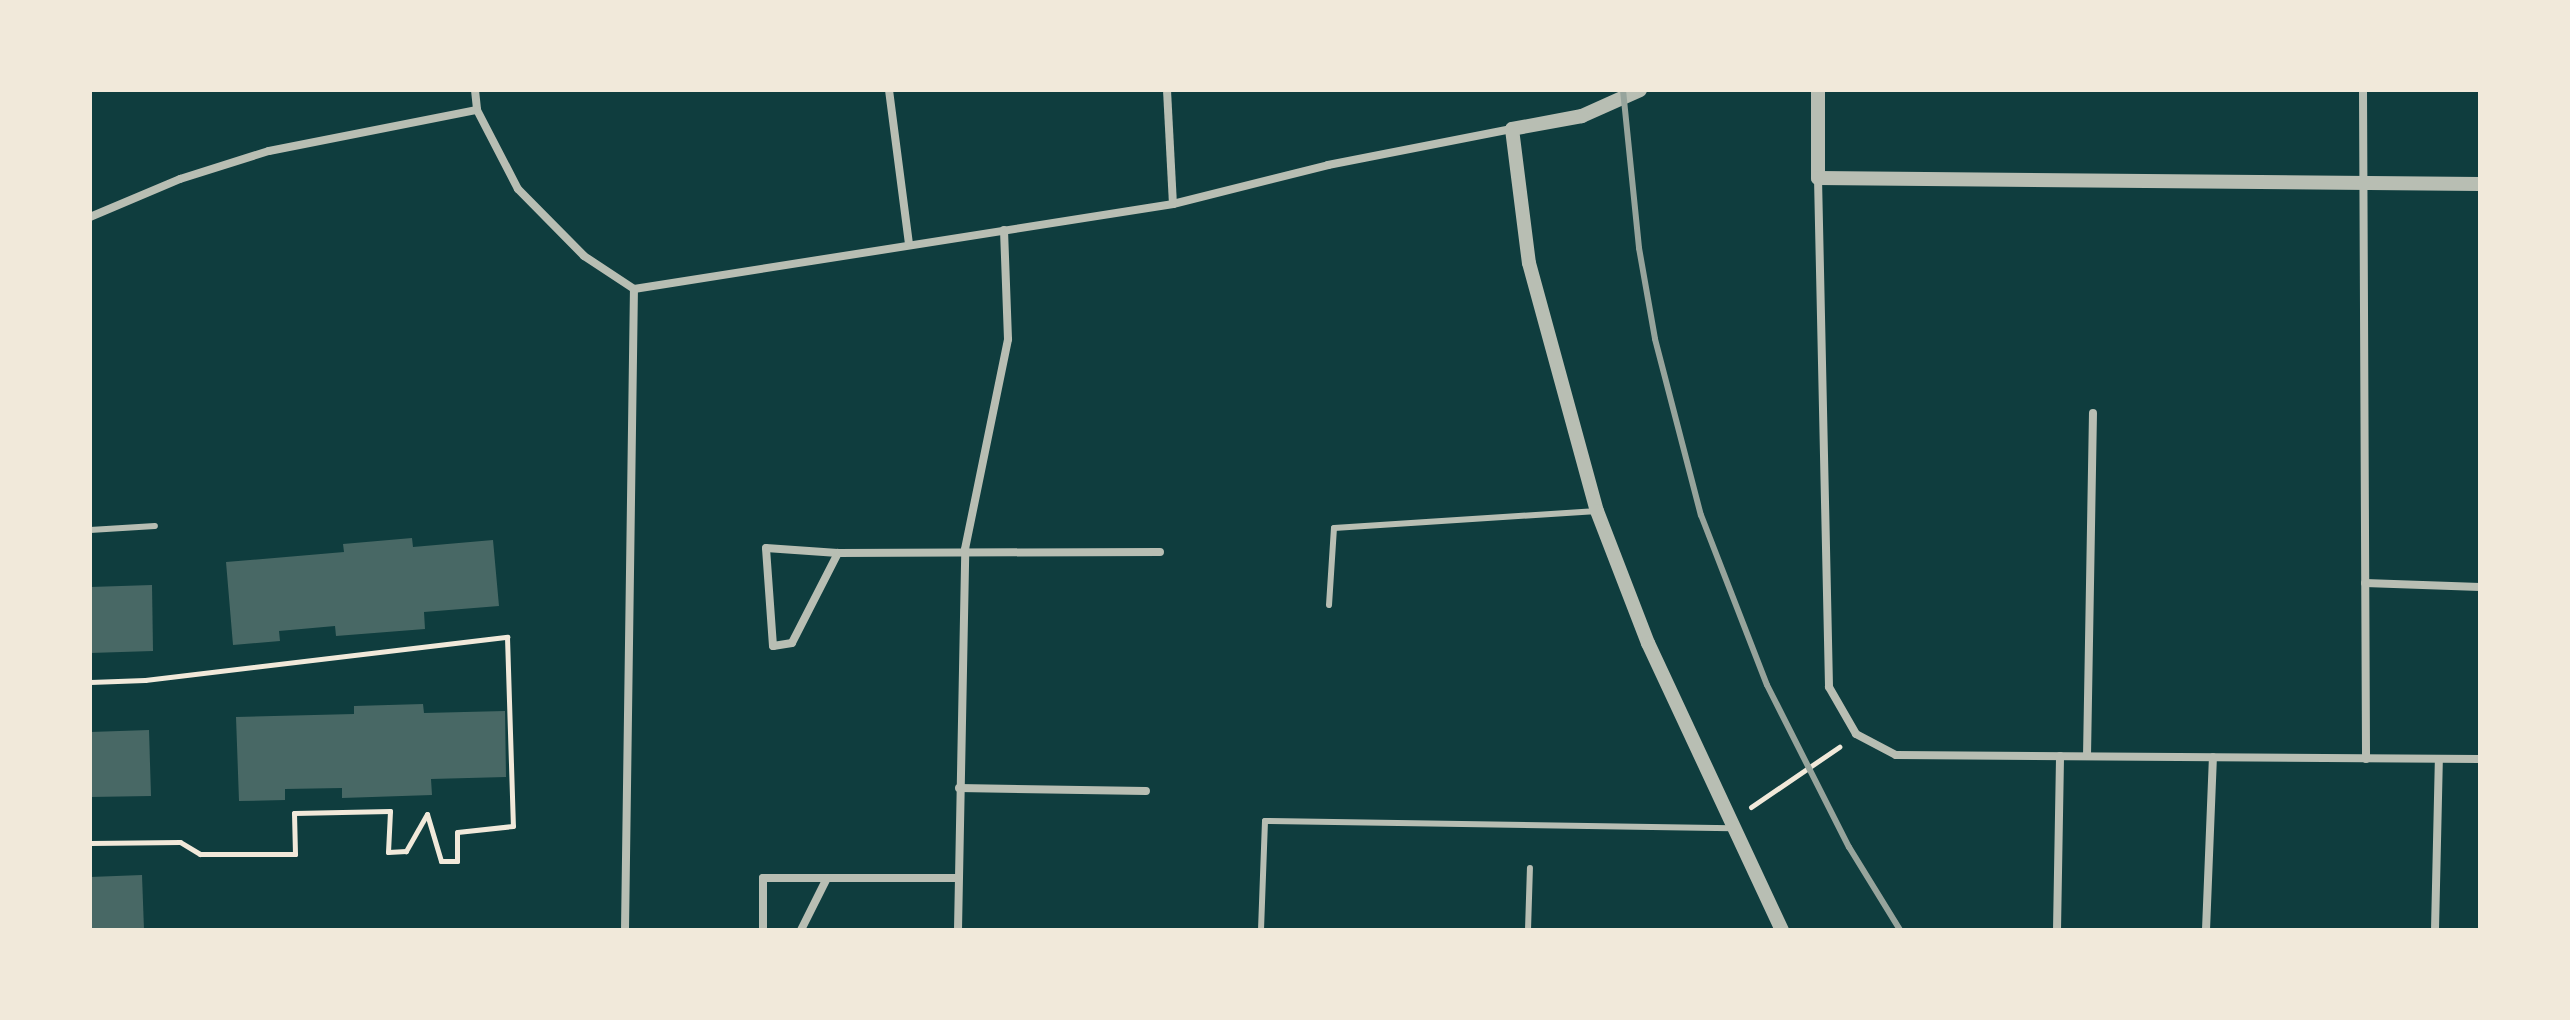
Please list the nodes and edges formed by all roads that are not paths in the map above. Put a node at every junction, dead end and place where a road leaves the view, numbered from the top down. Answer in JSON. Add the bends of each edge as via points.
{"nodes":[{"id":1,"x":475,"y":90,"type":"edge"},
{"id":2,"x":889,"y":90,"type":"edge"},
{"id":3,"x":1167,"y":90,"type":"edge"},
{"id":4,"x":1640,"y":90,"type":"edge"},
{"id":5,"x":1818,"y":90,"type":"edge"},
{"id":6,"x":2363,"y":90,"type":"edge"},
{"id":7,"x":477,"y":110,"type":"junction"},
{"id":8,"x":1512,"y":129,"type":"junction"},
{"id":9,"x":1818,"y":178,"type":"junction"},
{"id":10,"x":2363,"y":183,"type":"junction"},
{"id":11,"x":2480,"y":184,"type":"edge"},
{"id":12,"x":1173,"y":204,"type":"junction"},
{"id":13,"x":90,"y":217,"type":"edge"},
{"id":14,"x":1004,"y":230,"type":"junction"},
{"id":15,"x":909,"y":244,"type":"junction"},
{"id":16,"x":634,"y":289,"type":"junction"},
{"id":17,"x":2093,"y":413,"type":"dead end"},
{"id":18,"x":1597,"y":511,"type":"junction"},
{"id":19,"x":155,"y":526,"type":"dead end"},
{"id":20,"x":90,"y":530,"type":"edge"},
{"id":21,"x":965,"y":549,"type":"junction"},
{"id":22,"x":1160,"y":552,"type":"dead end"},
{"id":23,"x":838,"y":553,"type":"junction"},
{"id":24,"x":2365,"y":583,"type":"junction"},
{"id":25,"x":2480,"y":587,"type":"edge"},
{"id":26,"x":1329,"y":605,"type":"dead end"},
{"id":27,"x":2060,"y":756,"type":"junction"},
{"id":28,"x":2087,"y":756,"type":"junction"},
{"id":29,"x":2213,"y":757,"type":"junction"},
{"id":30,"x":2366,"y":759,"type":"junction"},
{"id":31,"x":2439,"y":759,"type":"junction"},
{"id":32,"x":2480,"y":759,"type":"edge"},
{"id":33,"x":959,"y":788,"type":"junction"},
{"id":34,"x":1146,"y":791,"type":"dead end"},
{"id":35,"x":1734,"y":824,"type":"junction"},
{"id":36,"x":1530,"y":868,"type":"dead end"},
{"id":37,"x":827,"y":878,"type":"junction"},
{"id":38,"x":958,"y":878,"type":"junction"},
{"id":39,"x":625,"y":930,"type":"edge"},
{"id":40,"x":763,"y":930,"type":"edge"},
{"id":41,"x":801,"y":930,"type":"edge"},
{"id":42,"x":958,"y":930,"type":"edge"},
{"id":43,"x":1261,"y":930,"type":"edge"},
{"id":44,"x":1528,"y":930,"type":"edge"},
{"id":45,"x":1782,"y":930,"type":"edge"},
{"id":46,"x":2057,"y":930,"type":"edge"},
{"id":47,"x":2206,"y":930,"type":"edge"},
{"id":48,"x":2435,"y":930,"type":"edge"}],
"edges":[{"from":1,"to":7,"type":"street"},
{"from":2,"to":15,"type":"street"},
{"from":3,"to":12,"type":"street"},
{"from":4,"to":8,"type":"street","via":[[1582,116]]},
{"from":5,"to":9,"type":"street"},
{"from":6,"to":10,"type":"street"},
{"from":7,"to":13,"type":"street","via":[[269,151],[180,179]]},
{"from":7,"to":16,"type":"street","via":[[518,189],[584,256]]},
{"from":8,"to":12,"type":"street","via":[[1328,165]]},
{"from":8,"to":18,"type":"street","via":[[1541,318]]},
{"from":9,"to":10,"type":"street"},
{"from":9,"to":27,"type":"street","via":[[1829,687],[1856,734],[1896,755]]},
{"from":10,"to":11,"type":"street"},
{"from":10,"to":24,"type":"street"},
{"from":12,"to":14,"type":"street"},
{"from":14,"to":15,"type":"street"},
{"from":14,"to":21,"type":"street","via":[[1008,339]]},
{"from":15,"to":16,"type":"street"},
{"from":16,"to":39,"type":"street"},
{"from":17,"to":28,"type":"street"},
{"from":18,"to":26,"type":"lane","via":[[1334,528]]},
{"from":18,"to":35,"type":"street","via":[[1648,643]]},
{"from":19,"to":20,"type":"lane"},
{"from":21,"to":22,"type":"street"},
{"from":21,"to":23,"type":"street"},
{"from":21,"to":33,"type":"street"},
{"from":23,"to":23,"type":"street","via":[[792,643],[773,646],[766,548]]},
{"from":24,"to":25,"type":"street"},
{"from":24,"to":30,"type":"street"},
{"from":27,"to":28,"type":"street"},
{"from":27,"to":46,"type":"street"},
{"from":28,"to":29,"type":"street"},
{"from":29,"to":30,"type":"street"},
{"from":29,"to":47,"type":"street"},
{"from":30,"to":31,"type":"street"},
{"from":31,"to":32,"type":"street"},
{"from":31,"to":48,"type":"street"},
{"from":33,"to":34,"type":"street"},
{"from":33,"to":38,"type":"street"},
{"from":35,"to":43,"type":"lane","via":[[1265,821]]},
{"from":35,"to":45,"type":"street"},
{"from":36,"to":44,"type":"lane"},
{"from":37,"to":38,"type":"street"},
{"from":37,"to":40,"type":"street","via":[[763,878]]},
{"from":37,"to":41,"type":"street"},
{"from":38,"to":42,"type":"street"}]}
